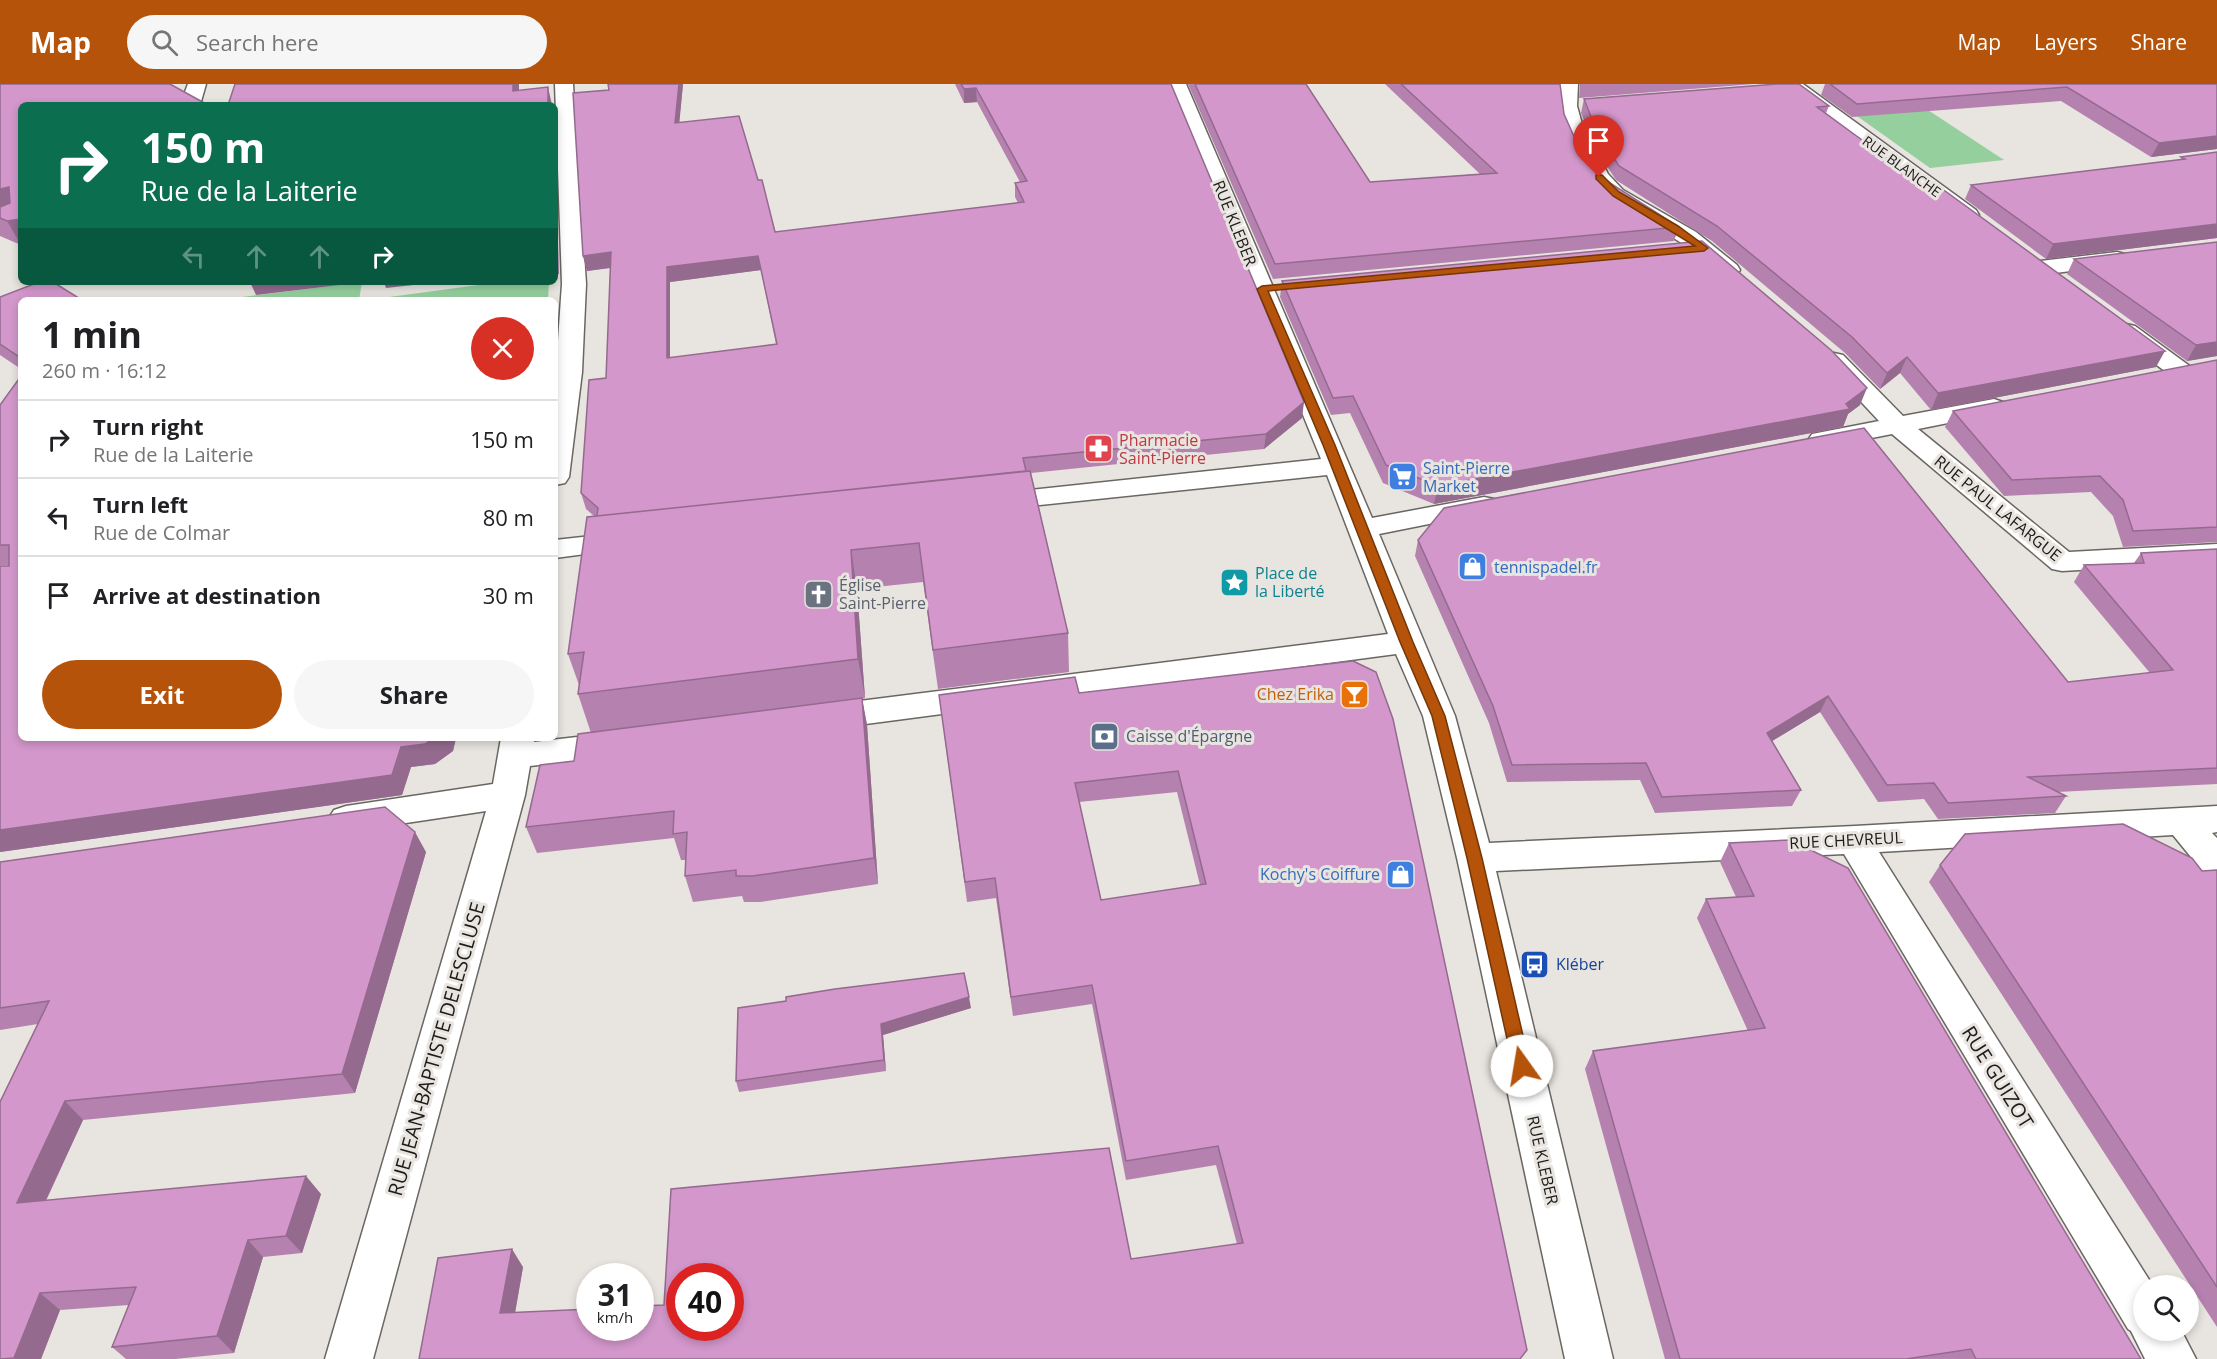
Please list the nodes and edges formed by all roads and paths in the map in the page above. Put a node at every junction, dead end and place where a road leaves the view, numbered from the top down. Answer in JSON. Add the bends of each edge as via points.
{"nodes":[{"id":1,"x":197,"y":84,"type":"edge"},
{"id":2,"x":564,"y":84,"type":"edge"},
{"id":3,"x":1178,"y":84,"type":"edge"},
{"id":4,"x":1827,"y":86,"type":"dead end"},
{"id":5,"x":1575,"y":98,"type":"edge"},
{"id":6,"x":191,"y":102,"type":"edge"},
{"id":7,"x":1961,"y":190,"type":"dead end"},
{"id":8,"x":1938,"y":193,"type":"junction"},
{"id":9,"x":1984,"y":228,"type":"edge"},
{"id":10,"x":1704,"y":248,"type":"junction"},
{"id":11,"x":1668,"y":252,"type":"edge"},
{"id":12,"x":2022,"y":255,"type":"edge"},
{"id":13,"x":2134,"y":257,"type":"edge"},
{"id":14,"x":2040,"y":268,"type":"junction"},
{"id":15,"x":1290,"y":286,"type":"edge"},
{"id":16,"x":1747,"y":286,"type":"edge"},
{"id":17,"x":1262,"y":289,"type":"junction"},
{"id":18,"x":2069,"y":290,"type":"edge"},
{"id":19,"x":2108,"y":318,"type":"edge"},
{"id":20,"x":1817,"y":345,"type":"edge"},
{"id":21,"x":2209,"y":367,"type":"edge"},
{"id":22,"x":2182,"y":372,"type":"junction"},
{"id":23,"x":2154,"y":378,"type":"edge"},
{"id":24,"x":2016,"y":403,"type":"edge"},
{"id":25,"x":1897,"y":425,"type":"junction"},
{"id":26,"x":1792,"y":446,"type":"edge"},
{"id":27,"x":558,"y":454,"type":"edge"},
{"id":28,"x":1336,"y":466,"type":"junction"},
{"id":29,"x":1510,"y":500,"type":"edge"},
{"id":30,"x":971,"y":504,"type":"edge"},
{"id":31,"x":1361,"y":529,"type":"junction"},
{"id":32,"x":654,"y":538,"type":"edge"},
{"id":33,"x":558,"y":549,"type":"edge"},
{"id":34,"x":2217,"y":554,"type":"edge"},
{"id":35,"x":1407,"y":642,"type":"junction"},
{"id":36,"x":791,"y":722,"type":"edge"},
{"id":37,"x":651,"y":740,"type":"edge"},
{"id":38,"x":516,"y":747,"type":"edge"},
{"id":39,"x":508,"y":795,"type":"junction"},
{"id":40,"x":2217,"y":819,"type":"edge"},
{"id":41,"x":2182,"y":821,"type":"junction"},
{"id":42,"x":318,"y":823,"type":"edge"},
{"id":43,"x":1855,"y":840,"type":"junction"},
{"id":44,"x":1474,"y":858,"type":"junction"},
{"id":45,"x":2217,"y":863,"type":"edge"},
{"id":46,"x":2133,"y":1295,"type":"edge"},
{"id":47,"x":2161,"y":1341,"type":"edge"},
{"id":48,"x":349,"y":1359,"type":"edge"},
{"id":49,"x":1589,"y":1359,"type":"edge"},
{"id":50,"x":2172,"y":1359,"type":"edge"}],
"edges":[{"from":1,"to":6,"type":"street"},
{"from":2,"to":27,"type":"street","via":[[574,284],[569,372]]},
{"from":3,"to":17,"type":"street","name":"RUE KLEBER"},
{"from":4,"to":8,"type":"street","name":"RUE BLANCHE","via":[[1785,89]]},
{"from":5,"to":10,"type":"street","via":[[1583,147],[1599,177]]},
{"from":7,"to":8,"type":"street"},
{"from":8,"to":9,"type":"street","name":"RUE BLANCHE"},
{"from":10,"to":11,"type":"street"},
{"from":10,"to":16,"type":"street"},
{"from":12,"to":14,"type":"street"},
{"from":13,"to":14,"type":"street"},
{"from":14,"to":18,"type":"street"},
{"from":15,"to":17,"type":"street"},
{"from":17,"to":28,"type":"street","name":"RUE KLEBER"},
{"from":19,"to":22,"type":"street"},
{"from":20,"to":25,"type":"street","name":"RUE PAUL LAFARGUE"},
{"from":21,"to":22,"type":"street"},
{"from":22,"to":23,"type":"street"},
{"from":24,"to":25,"type":"street"},
{"from":25,"to":26,"type":"street"},
{"from":25,"to":34,"type":"street","name":"RUE PAUL LAFARGUE","via":[[2062,562]]},
{"from":28,"to":30,"type":"street"},
{"from":28,"to":31,"type":"street","name":"RUE KLEBER"},
{"from":29,"to":31,"type":"street"},
{"from":31,"to":35,"type":"street","name":"RUE KLEBER"},
{"from":32,"to":33,"type":"street"},
{"from":35,"to":36,"type":"street"},
{"from":35,"to":44,"type":"street","name":"RUE KLEBER","via":[[1438,716]]},
{"from":37,"to":38,"type":"street"},
{"from":38,"to":39,"type":"street","name":"RUE JEAN-BAPTISTE DELESCLUSE"},
{"from":39,"to":42,"type":"street"},
{"from":39,"to":48,"type":"street","name":"RUE JEAN-BAPTISTE DELESCLUSE"},
{"from":40,"to":41,"type":"street","name":"RUE CHEVREUL"},
{"from":41,"to":43,"type":"street","name":"RUE CHEVREUL"},
{"from":41,"to":45,"type":"street"},
{"from":43,"to":44,"type":"street","name":"RUE CHEVREUL"},
{"from":43,"to":46,"type":"street","name":"RUE GUIZOT"},
{"from":44,"to":49,"type":"street","name":"RUE KLEBER"},
{"from":47,"to":50,"type":"street"}]}
